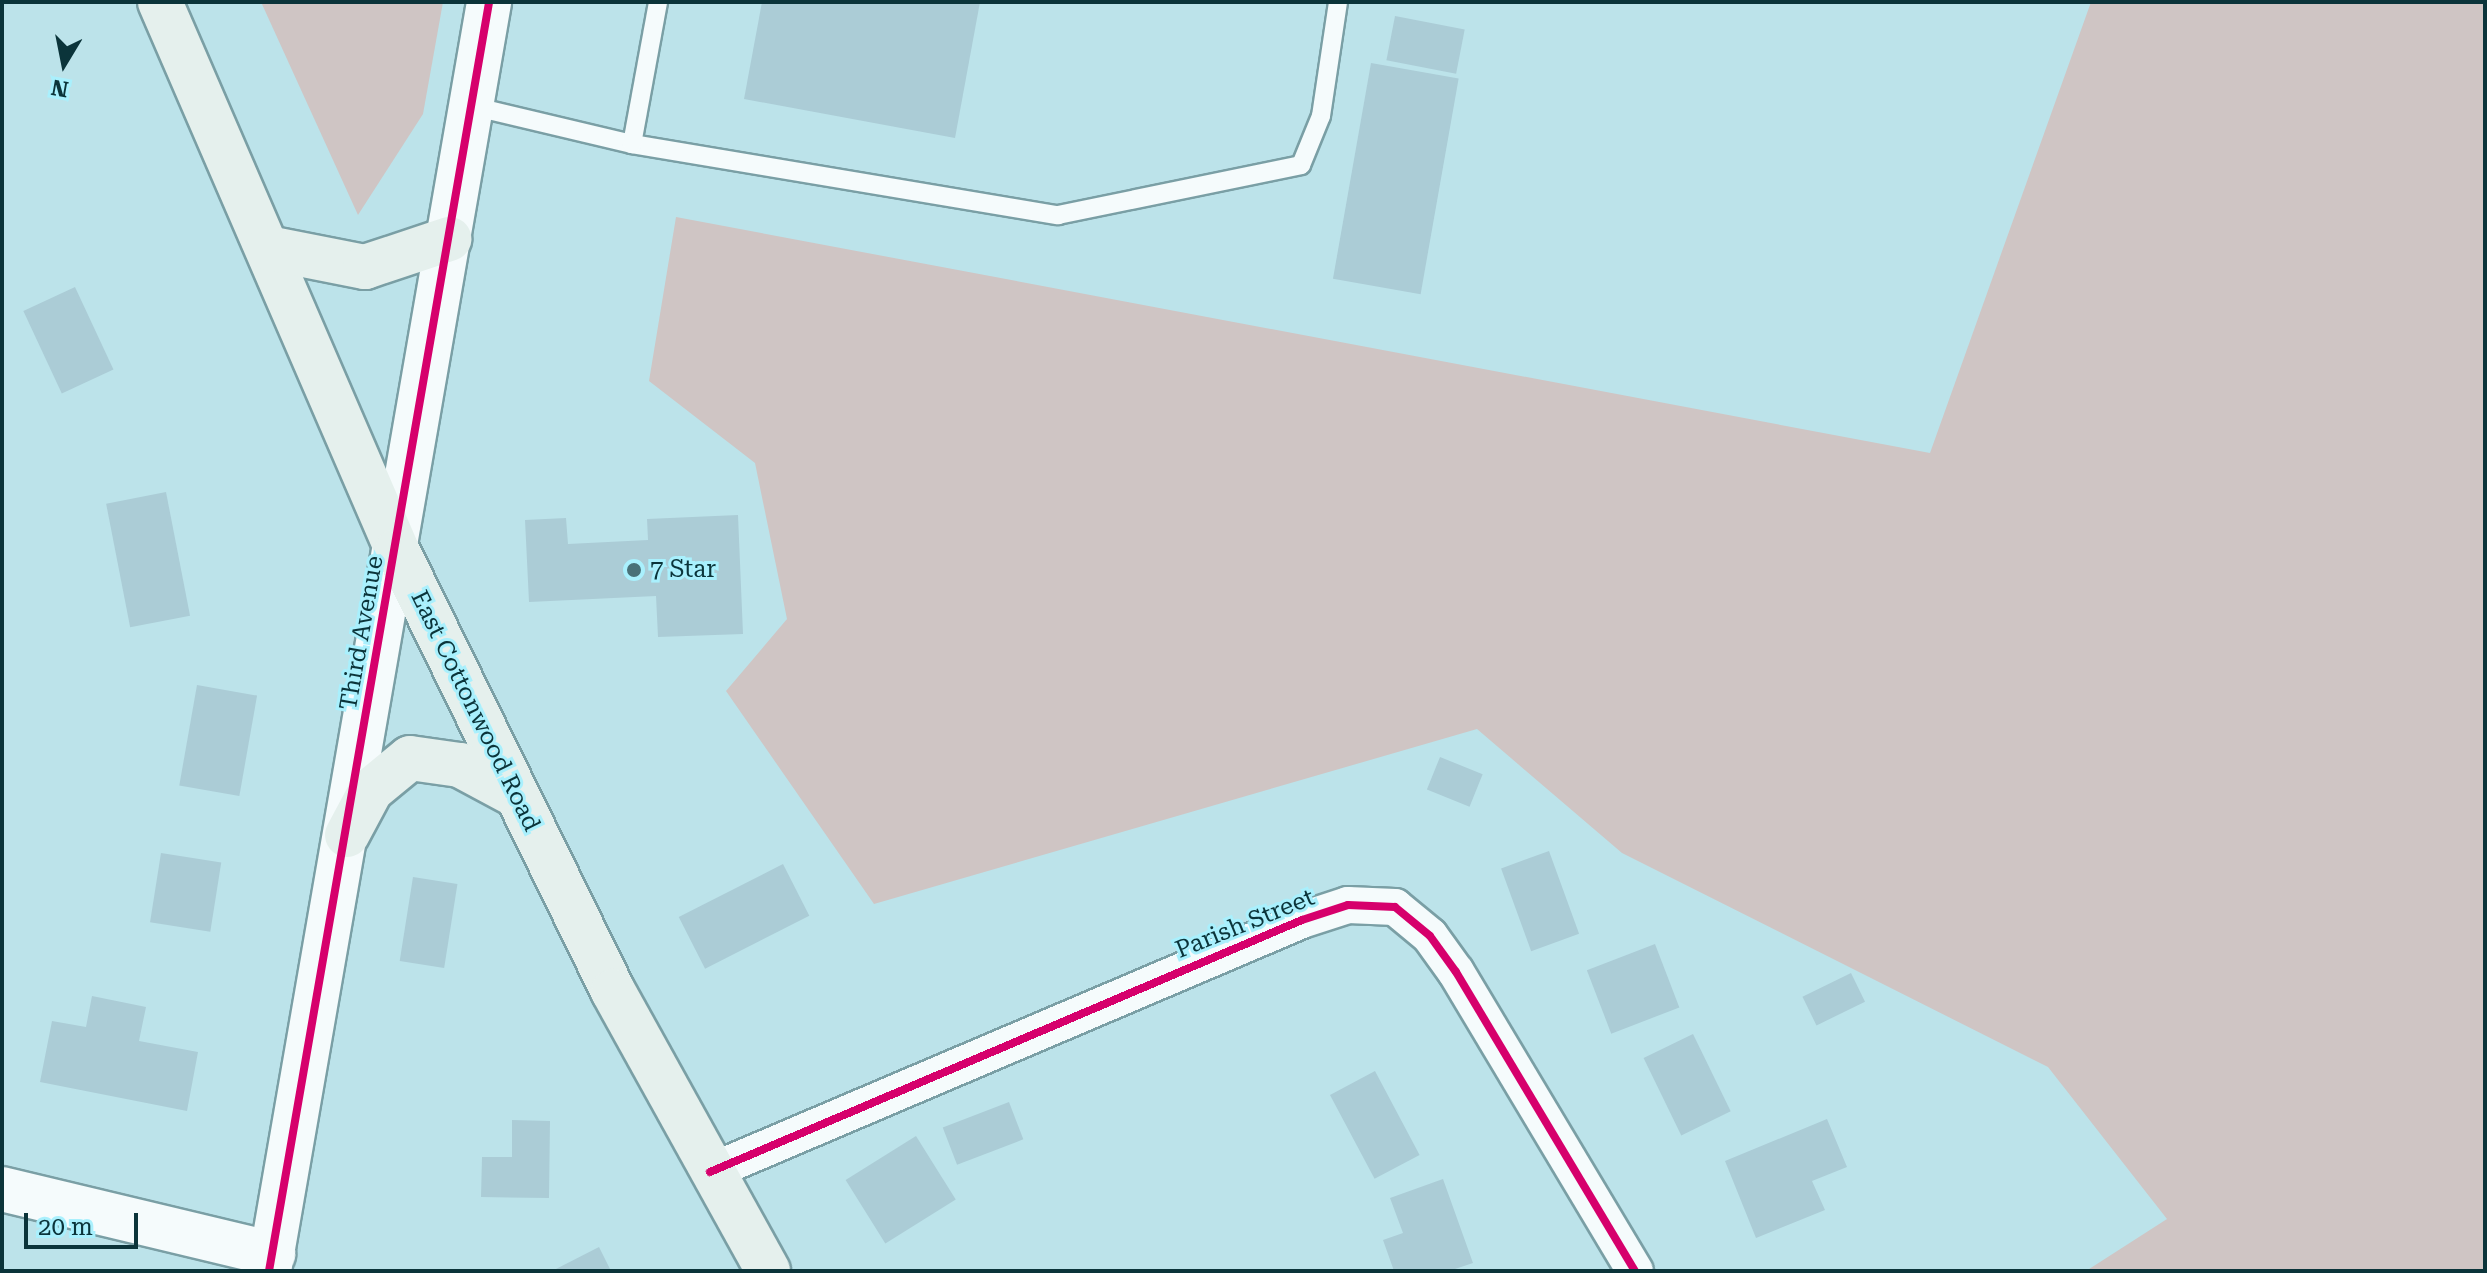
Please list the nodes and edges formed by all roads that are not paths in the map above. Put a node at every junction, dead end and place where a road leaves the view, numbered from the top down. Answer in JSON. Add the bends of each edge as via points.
{"nodes":[{"id":1,"x":160,"y":2,"type":"edge"},
{"id":2,"x":489,"y":2,"type":"edge"},
{"id":3,"x":658,"y":2,"type":"edge"},
{"id":4,"x":1338,"y":2,"type":"edge"},
{"id":5,"x":472,"y":106,"type":"junction"},
{"id":6,"x":632,"y":144,"type":"junction"},
{"id":7,"x":449,"y":239,"type":"junction"},
{"id":8,"x":268,"y":248,"type":"junction"},
{"id":9,"x":397,"y":550,"type":"junction"},
{"id":10,"x":516,"y":795,"type":"junction"},
{"id":11,"x":347,"y":835,"type":"junction"},
{"id":12,"x":710,"y":1172,"type":"junction"},
{"id":13,"x":2,"y":1189,"type":"edge"},
{"id":14,"x":271,"y":1262,"type":"edge"},
{"id":15,"x":768,"y":1271,"type":"edge"},
{"id":16,"x":1635,"y":1271,"type":"edge"}],
"edges":[{"from":1,"to":8,"type":"main road","name":"East Cottonwood Road"},
{"from":2,"to":5,"type":"street","name":"Third Avenue"},
{"from":3,"to":6,"type":"lane"},
{"from":4,"to":6,"type":"lane","via":[[1312,145],[1301,165],[1279,175],[1030,215]]},
{"from":5,"to":6,"type":"lane"},
{"from":5,"to":7,"type":"street","name":"Third Avenue"},
{"from":7,"to":8,"type":"main road","via":[[365,267]]},
{"from":7,"to":9,"type":"street","name":"Third Avenue"},
{"from":8,"to":9,"type":"main road","name":"East Cottonwood Road"},
{"from":9,"to":10,"type":"main road","name":"East Cottonwood Road"},
{"from":9,"to":11,"type":"street","name":"Third Avenue"},
{"from":10,"to":11,"type":"main road","via":[[460,765],[410,758],[371,790]]},
{"from":10,"to":12,"type":"main road","name":"East Cottonwood Road"},
{"from":11,"to":14,"type":"street","name":"Third Avenue"},
{"from":12,"to":15,"type":"main road","name":"East Cottonwood Road"},
{"from":12,"to":16,"type":"street","name":"Parish Street","via":[[1302,920],[1348,905],[1395,907],[1430,936],[1456,972]]},
{"from":13,"to":14,"type":"street"}]}
